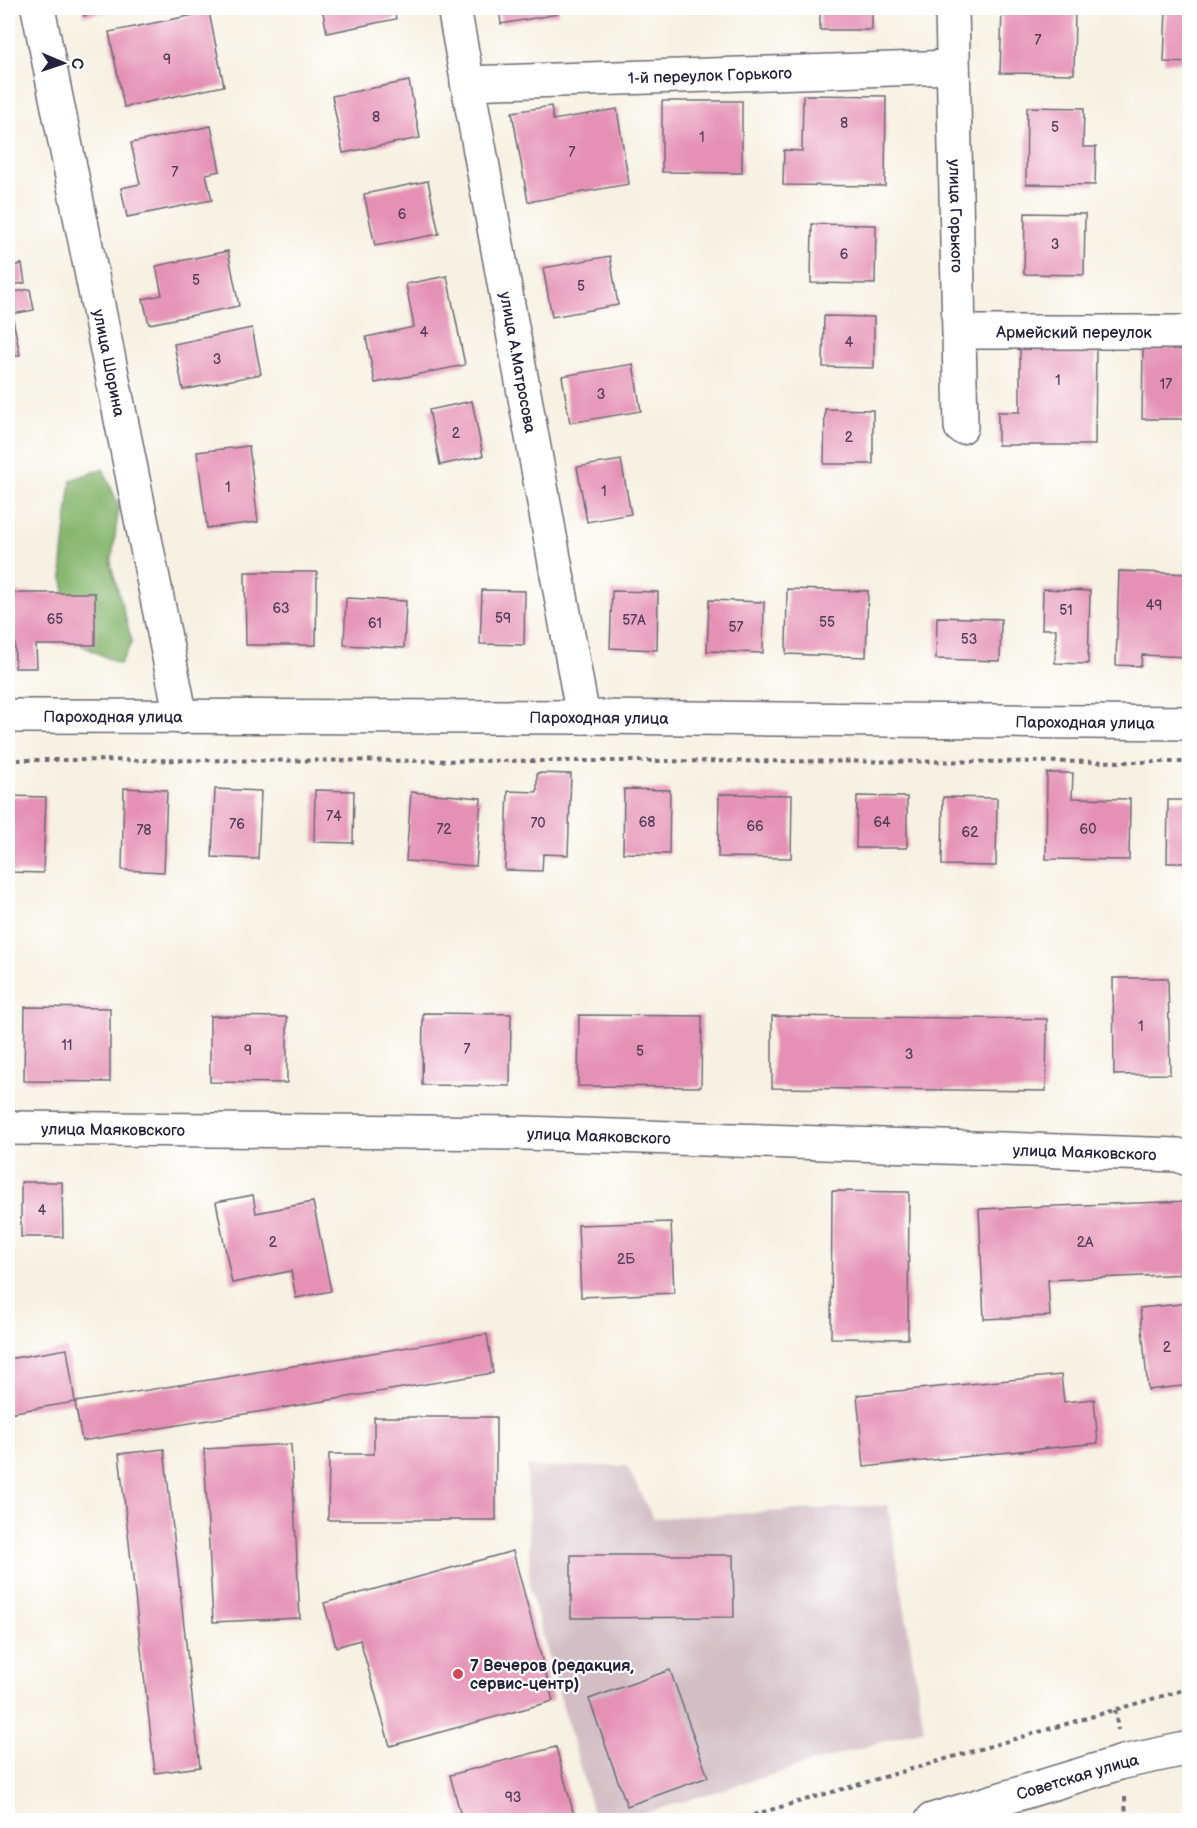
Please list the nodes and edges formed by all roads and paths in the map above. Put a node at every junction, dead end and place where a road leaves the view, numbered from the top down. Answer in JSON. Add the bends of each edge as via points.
{"nodes":[{"id":1,"x":38,"y":8,"type":"edge"},
{"id":2,"x":454,"y":8,"type":"edge"},
{"id":3,"x":952,"y":8,"type":"edge"},
{"id":4,"x":953,"y":67,"type":"junction"},
{"id":5,"x":467,"y":83,"type":"junction"},
{"id":6,"x":960,"y":332,"type":"junction"},
{"id":7,"x":1190,"y":332,"type":"edge"},
{"id":8,"x":962,"y":427,"type":"dead end"},
{"id":9,"x":8,"y":716,"type":"edge"},
{"id":10,"x":181,"y":717,"type":"junction"},
{"id":11,"x":583,"y":717,"type":"junction"},
{"id":12,"x":1190,"y":723,"type":"edge"},
{"id":13,"x":8,"y":760,"type":"edge"},
{"id":14,"x":1190,"y":762,"type":"edge"},
{"id":15,"x":8,"y":1128,"type":"edge"},
{"id":16,"x":1190,"y":1160,"type":"edge"},
{"id":17,"x":1190,"y":1689,"type":"edge"},
{"id":18,"x":1190,"y":1748,"type":"edge"},
{"id":19,"x":1190,"y":1818,"type":"edge"},
{"id":20,"x":736,"y":1821,"type":"edge"},
{"id":21,"x":932,"y":1821,"type":"edge"},
{"id":22,"x":1180,"y":1821,"type":"edge"}],
"edges":[{"from":1,"to":10,"type":"street","name":"улица Шорина"},
{"from":2,"to":5,"type":"street","name":"улица А.Матросова"},
{"from":3,"to":4,"type":"street","name":"улица Горького"},
{"from":4,"to":5,"type":"street","name":"1-й переулок Горького"},
{"from":4,"to":6,"type":"street","name":"улица Горького"},
{"from":5,"to":11,"type":"street","name":"улица А.Матросова"},
{"from":6,"to":7,"type":"street","name":"Армейский переулок"},
{"from":6,"to":8,"type":"street","name":"улица Горького"},
{"from":9,"to":10,"type":"street","name":"Пароходная улица"},
{"from":10,"to":11,"type":"street","name":"Пароходная улица"},
{"from":11,"to":12,"type":"street","name":"Пароходная улица"},
{"from":13,"to":14,"type":"path"},
{"from":15,"to":16,"type":"street","name":"улица Маяковского","via":[[536,1133],[1178,1155]]},
{"from":17,"to":20,"type":"path"},
{"from":18,"to":21,"type":"street","name":"Советская улица","via":[[1123,1762]]},
{"from":19,"to":22,"type":"path"}]}
